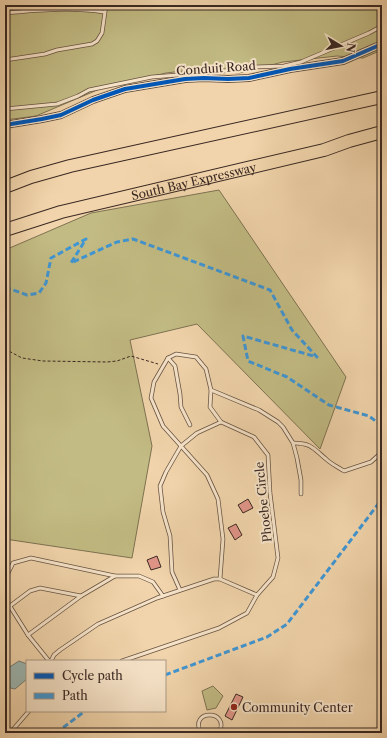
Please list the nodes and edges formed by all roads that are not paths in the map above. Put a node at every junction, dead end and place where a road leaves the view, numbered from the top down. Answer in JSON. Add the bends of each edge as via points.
{"nodes":[{"id":1,"x":106,"y":5,"type":"edge"},
{"id":2,"x":112,"y":5,"type":"edge"},
{"id":3,"x":143,"y":5,"type":"edge"},
{"id":4,"x":120,"y":6,"type":"edge"},
{"id":5,"x":104,"y":12,"type":"junction"},
{"id":6,"x":5,"y":13,"type":"edge"},
{"id":7,"x":382,"y":26,"type":"edge"},
{"id":8,"x":382,"y":44,"type":"edge"},
{"id":9,"x":5,"y":60,"type":"edge"},
{"id":10,"x":382,"y":97,"type":"edge"},
{"id":11,"x":5,"y":109,"type":"edge"},
{"id":12,"x":5,"y":125,"type":"edge"},
{"id":13,"x":382,"y":132,"type":"edge"},
{"id":14,"x":5,"y":187,"type":"edge"},
{"id":15,"x":5,"y":230,"type":"edge"},
{"id":16,"x":168,"y":358,"type":"junction"},
{"id":17,"x":211,"y":390,"type":"junction"},
{"id":18,"x":221,"y":422,"type":"junction"},
{"id":19,"x":190,"y":425,"type":"dead end"},
{"id":20,"x":293,"y":443,"type":"junction"},
{"id":21,"x":180,"y":446,"type":"junction"},
{"id":22,"x":382,"y":452,"type":"edge"},
{"id":23,"x":301,"y":494,"type":"dead end"},
{"id":24,"x":115,"y":576,"type":"junction"},
{"id":25,"x":220,"y":579,"type":"junction"},
{"id":26,"x":180,"y":590,"type":"junction"},
{"id":27,"x":257,"y":595,"type":"junction"},
{"id":28,"x":81,"y":596,"type":"junction"},
{"id":29,"x":163,"y":596,"type":"junction"},
{"id":30,"x":10,"y":606,"type":"junction"},
{"id":31,"x":28,"y":635,"type":"junction"},
{"id":32,"x":49,"y":660,"type":"edge"},
{"id":33,"x":51,"y":660,"type":"edge"},
{"id":34,"x":125,"y":660,"type":"edge"},
{"id":35,"x":28,"y":712,"type":"edge"},
{"id":36,"x":10,"y":733,"type":"edge"},
{"id":37,"x":201,"y":733,"type":"edge"},
{"id":38,"x":219,"y":733,"type":"edge"}],
"edges":[{"from":1,"to":5,"type":"lane"},
{"from":2,"to":4,"type":"lane"},
{"from":3,"to":4,"type":"lane"},
{"from":5,"to":6,"type":"lane","via":[[42,9]]},
{"from":5,"to":9,"type":"lane","via":[[102,33],[92,44]]},
{"from":7,"to":11,"type":"lane","via":[[301,62],[284,66],[152,77],[89,90],[57,104]]},
{"from":8,"to":12,"type":"street","name":"Conduit Road","via":[[343,61],[249,78],[185,79],[125,89],[61,115]]},
{"from":10,"to":14,"type":"highway","via":[[70,166]]},
{"from":13,"to":15,"type":"highway","name":"South Bay Expressway","via":[[324,150],[61,212]]},
{"from":16,"to":17,"type":"lane","via":[[176,354],[196,357],[206,369]]},
{"from":16,"to":19,"type":"lane","via":[[175,366],[181,407]]},
{"from":16,"to":21,"type":"lane","via":[[154,382],[151,398],[163,426]]},
{"from":17,"to":18,"type":"lane","via":[[210,407]]},
{"from":17,"to":20,"type":"lane","via":[[259,410],[278,422]]},
{"from":18,"to":21,"type":"lane","via":[[197,433]]},
{"from":18,"to":27,"type":"lane","name":"Phoebe Circle","via":[[254,437],[268,456],[278,558],[273,577]]},
{"from":20,"to":22,"type":"lane","via":[[315,448],[344,471],[372,462]]},
{"from":20,"to":23,"type":"lane","via":[[299,466]]},
{"from":21,"to":25,"type":"lane","via":[[207,475],[218,499],[223,539]]},
{"from":21,"to":26,"type":"lane","via":[[160,486],[163,512],[170,536],[172,572]]},
{"from":24,"to":28,"type":"lane"},
{"from":24,"to":29,"type":"lane","via":[[138,576],[153,582]]},
{"from":24,"to":30,"type":"lane","via":[[31,558],[13,563],[7,575],[6,600]]},
{"from":25,"to":26,"type":"lane"},
{"from":25,"to":27,"type":"lane"},
{"from":26,"to":29,"type":"lane"},
{"from":27,"to":34,"type":"lane","name":"Phoebe Circle","via":[[247,613],[219,628]]},
{"from":28,"to":30,"type":"lane","via":[[40,588],[30,591]]},
{"from":28,"to":31,"type":"lane"},
{"from":29,"to":33,"type":"lane","via":[[98,624],[60,650]]},
{"from":30,"to":31,"type":"lane"},
{"from":31,"to":32,"type":"lane"},
{"from":35,"to":36,"type":"lane"},
{"from":37,"to":38,"type":"lane","via":[[198,728],[200,720],[209,715],[219,719]]}]}
